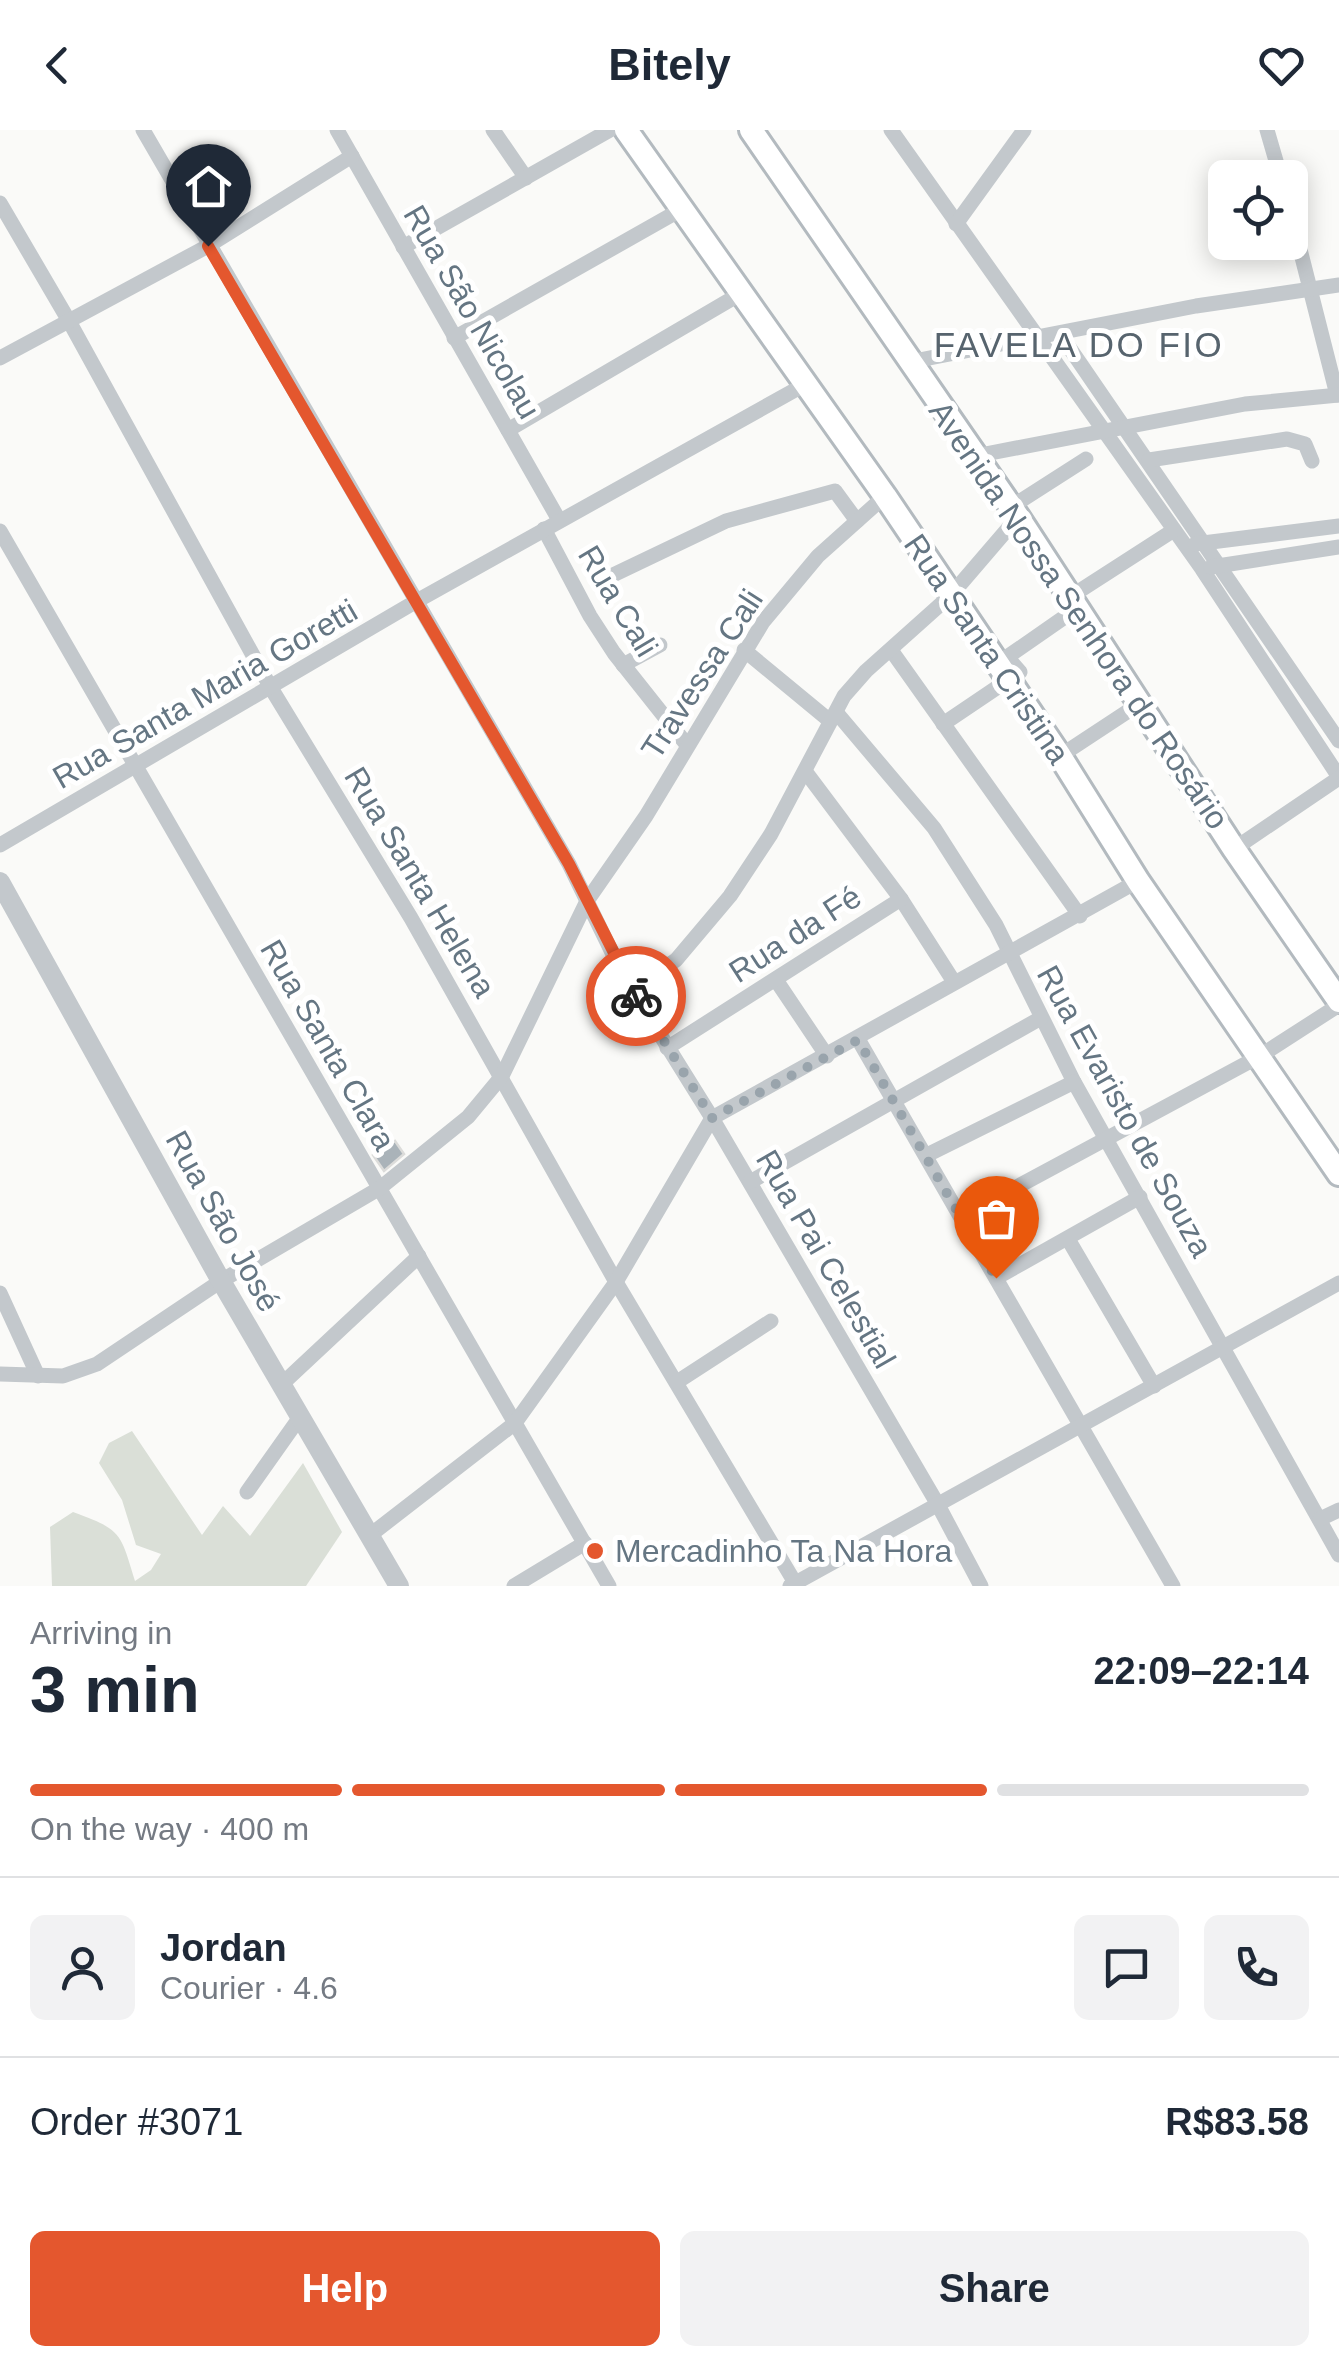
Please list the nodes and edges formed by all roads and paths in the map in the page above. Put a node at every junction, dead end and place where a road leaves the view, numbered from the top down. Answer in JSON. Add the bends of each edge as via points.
{"nodes":[{"id":1,"x":143,"y":130,"type":"edge"},
{"id":2,"x":338,"y":130,"type":"edge"},
{"id":3,"x":493,"y":130,"type":"edge"},
{"id":4,"x":610,"y":130,"type":"edge"},
{"id":5,"x":626,"y":130,"type":"edge"},
{"id":6,"x":751,"y":130,"type":"edge"},
{"id":7,"x":891,"y":130,"type":"edge"},
{"id":8,"x":1024,"y":130,"type":"edge"},
{"id":9,"x":1267,"y":130,"type":"edge"},
{"id":10,"x":352,"y":156,"type":"junction"},
{"id":11,"x":1276,"y":160,"type":"edge"},
{"id":12,"x":526,"y":178,"type":"junction"},
{"id":13,"x":0,"y":204,"type":"edge"},
{"id":14,"x":682,"y":209,"type":"junction"},
{"id":15,"x":956,"y":224,"type":"junction"},
{"id":16,"x":208,"y":246,"type":"junction"},
{"id":17,"x":403,"y":247,"type":"junction"},
{"id":18,"x":1304,"y":260,"type":"edge"},
{"id":19,"x":1339,"y":284,"type":"edge"},
{"id":20,"x":1312,"y":288,"type":"junction"},
{"id":21,"x":740,"y":294,"type":"junction"},
{"id":22,"x":69,"y":321,"type":"junction"},
{"id":23,"x":1060,"y":334,"type":"junction"},
{"id":24,"x":454,"y":338,"type":"junction"},
{"id":25,"x":1038,"y":338,"type":"junction"},
{"id":26,"x":0,"y":358,"type":"edge"},
{"id":27,"x":909,"y":362,"type":"junction"},
{"id":28,"x":804,"y":386,"type":"junction"},
{"id":29,"x":1338,"y":395,"type":"edge"},
{"id":30,"x":1126,"y":427,"type":"junction"},
{"id":31,"x":508,"y":430,"type":"junction"},
{"id":32,"x":1105,"y":432,"type":"junction"},
{"id":33,"x":975,"y":456,"type":"junction"},
{"id":34,"x":1086,"y":459,"type":"dead end"},
{"id":35,"x":1150,"y":460,"type":"junction"},
{"id":36,"x":1312,"y":462,"type":"dead end"},
{"id":37,"x":885,"y":496,"type":"junction"},
{"id":38,"x":1014,"y":512,"type":"junction"},
{"id":39,"x":559,"y":520,"type":"junction"},
{"id":40,"x":857,"y":521,"type":"junction"},
{"id":41,"x":1339,"y":526,"type":"edge"},
{"id":42,"x":544,"y":529,"type":"junction"},
{"id":43,"x":1174,"y":530,"type":"junction"},
{"id":44,"x":0,"y":531,"type":"edge"},
{"id":45,"x":1194,"y":544,"type":"junction"},
{"id":46,"x":1339,"y":546,"type":"edge"},
{"id":47,"x":1210,"y":567,"type":"junction"},
{"id":48,"x":612,"y":575,"type":"dead end"},
{"id":49,"x":951,"y":595,"type":"junction"},
{"id":50,"x":1070,"y":597,"type":"junction"},
{"id":51,"x":415,"y":602,"type":"junction"},
{"id":52,"x":660,"y":645,"type":"dead end"},
{"id":53,"x":744,"y":650,"type":"junction"},
{"id":54,"x":891,"y":650,"type":"junction"},
{"id":55,"x":623,"y":666,"type":"junction"},
{"id":56,"x":1009,"y":680,"type":"junction"},
{"id":57,"x":271,"y":688,"type":"junction"},
{"id":58,"x":1139,"y":704,"type":"junction"},
{"id":59,"x":833,"y":716,"type":"junction"},
{"id":60,"x":944,"y":724,"type":"junction"},
{"id":61,"x":1339,"y":741,"type":"edge"},
{"id":62,"x":687,"y":745,"type":"junction"},
{"id":63,"x":1060,"y":756,"type":"junction"},
{"id":64,"x":137,"y":768,"type":"junction"},
{"id":65,"x":804,"y":771,"type":"junction"},
{"id":66,"x":1339,"y":778,"type":"edge"},
{"id":67,"x":0,"y":845,"type":"edge"},
{"id":68,"x":1234,"y":849,"type":"junction"},
{"id":69,"x":1138,"y":881,"type":"junction"},
{"id":70,"x":0,"y":882,"type":"edge"},
{"id":71,"x":901,"y":899,"type":"junction"},
{"id":72,"x":587,"y":901,"type":"junction"},
{"id":73,"x":1080,"y":916,"type":"junction"},
{"id":74,"x":1008,"y":953,"type":"junction"},
{"id":75,"x":776,"y":980,"type":"junction"},
{"id":76,"x":954,"y":982,"type":"junction"},
{"id":77,"x":632,"y":990,"type":"junction"},
{"id":78,"x":1339,"y":1003,"type":"edge"},
{"id":79,"x":1041,"y":1018,"type":"junction"},
{"id":80,"x":858,"y":1040,"type":"junction"},
{"id":81,"x":667,"y":1048,"type":"junction"},
{"id":82,"x":827,"y":1056,"type":"junction"},
{"id":83,"x":1260,"y":1056,"type":"junction"},
{"id":84,"x":502,"y":1076,"type":"junction"},
{"id":85,"x":1074,"y":1082,"type":"junction"},
{"id":86,"x":894,"y":1101,"type":"junction"},
{"id":87,"x":712,"y":1118,"type":"junction"},
{"id":88,"x":1108,"y":1137,"type":"junction"},
{"id":89,"x":927,"y":1155,"type":"junction"},
{"id":90,"x":1339,"y":1174,"type":"edge"},
{"id":91,"x":750,"y":1182,"type":"junction"},
{"id":92,"x":380,"y":1188,"type":"junction"},
{"id":93,"x":1140,"y":1197,"type":"junction"},
{"id":94,"x":961,"y":1217,"type":"junction"},
{"id":95,"x":1068,"y":1238,"type":"junction"},
{"id":96,"x":419,"y":1256,"type":"junction"},
{"id":97,"x":996,"y":1278,"type":"junction"},
{"id":98,"x":221,"y":1281,"type":"junction"},
{"id":99,"x":616,"y":1282,"type":"junction"},
{"id":100,"x":1339,"y":1283,"type":"edge"},
{"id":101,"x":0,"y":1293,"type":"edge"},
{"id":102,"x":771,"y":1321,"type":"dead end"},
{"id":103,"x":1224,"y":1347,"type":"junction"},
{"id":104,"x":0,"y":1374,"type":"edge"},
{"id":105,"x":38,"y":1376,"type":"junction"},
{"id":106,"x":677,"y":1382,"type":"junction"},
{"id":107,"x":282,"y":1385,"type":"junction"},
{"id":108,"x":1154,"y":1386,"type":"junction"},
{"id":109,"x":300,"y":1416,"type":"junction"},
{"id":110,"x":515,"y":1422,"type":"junction"},
{"id":111,"x":1081,"y":1425,"type":"junction"},
{"id":112,"x":247,"y":1492,"type":"dead end"},
{"id":113,"x":937,"y":1503,"type":"junction"},
{"id":114,"x":1339,"y":1510,"type":"edge"},
{"id":115,"x":1320,"y":1520,"type":"junction"},
{"id":116,"x":369,"y":1536,"type":"junction"},
{"id":117,"x":584,"y":1543,"type":"junction"},
{"id":118,"x":1339,"y":1556,"type":"edge"},
{"id":119,"x":794,"y":1585,"type":"edge"},
{"id":120,"x":398,"y":1586,"type":"edge"},
{"id":121,"x":514,"y":1586,"type":"edge"},
{"id":122,"x":609,"y":1586,"type":"edge"},
{"id":123,"x":981,"y":1586,"type":"edge"},
{"id":124,"x":1173,"y":1586,"type":"edge"}],
"edges":[{"from":1,"to":16,"type":"street","name":"Rua Pai Celestial"},
{"from":2,"to":10,"type":"street","name":"Rua São Nicolau"},
{"from":3,"to":12,"type":"street"},
{"from":4,"to":12,"type":"street"},
{"from":5,"to":14,"type":"main road","name":"Rua Santa Cristina"},
{"from":6,"to":27,"type":"main road","name":"Avenida Nossa Senhora do Rosário"},
{"from":7,"to":15,"type":"street"},
{"from":8,"to":15,"type":"street"},
{"from":9,"to":11,"type":"street"},
{"from":10,"to":16,"type":"street"},
{"from":10,"to":17,"type":"street","name":"Rua São Nicolau"},
{"from":12,"to":17,"type":"street"},
{"from":13,"to":22,"type":"street","name":"Rua Santa Helena"},
{"from":14,"to":21,"type":"main road","name":"Rua Santa Cristina"},
{"from":14,"to":24,"type":"street"},
{"from":15,"to":25,"type":"street"},
{"from":16,"to":22,"type":"street"},
{"from":16,"to":51,"type":"street","name":"Rua Pai Celestial"},
{"from":17,"to":24,"type":"street","name":"Rua São Nicolau"},
{"from":18,"to":20,"type":"street"},
{"from":19,"to":20,"type":"street"},
{"from":20,"to":23,"type":"street"},
{"from":20,"to":29,"type":"street"},
{"from":21,"to":28,"type":"main road","name":"Rua Santa Cristina"},
{"from":21,"to":31,"type":"street"},
{"from":22,"to":26,"type":"street"},
{"from":22,"to":57,"type":"street","name":"Rua Santa Helena"},
{"from":23,"to":25,"type":"street"},
{"from":23,"to":30,"type":"street"},
{"from":24,"to":31,"type":"street","name":"Rua São Nicolau"},
{"from":25,"to":27,"type":"street"},
{"from":25,"to":32,"type":"street"},
{"from":27,"to":33,"type":"main road","name":"Avenida Nossa Senhora do Rosário"},
{"from":28,"to":37,"type":"main road","name":"Rua Santa Cristina"},
{"from":28,"to":39,"type":"street","name":"Rua Santa Maria Goretti"},
{"from":29,"to":30,"type":"street"},
{"from":30,"to":32,"type":"street"},
{"from":30,"to":35,"type":"street"},
{"from":31,"to":39,"type":"street","name":"Rua São Nicolau"},
{"from":32,"to":33,"type":"street"},
{"from":32,"to":43,"type":"street"},
{"from":33,"to":38,"type":"main road","name":"Avenida Nossa Senhora do Rosário"},
{"from":34,"to":38,"type":"street"},
{"from":35,"to":36,"type":"street","via":[[1287,438],[1304,444]]},
{"from":35,"to":45,"type":"street"},
{"from":37,"to":40,"type":"street","name":"Travessa Cali"},
{"from":37,"to":49,"type":"main road","name":"Rua Santa Cristina"},
{"from":38,"to":49,"type":"street"},
{"from":38,"to":50,"type":"main road","name":"Avenida Nossa Senhora do Rosário"},
{"from":39,"to":42,"type":"street","name":"Rua Santa Maria Goretti"},
{"from":40,"to":48,"type":"street","via":[[835,491],[726,521]]},
{"from":40,"to":53,"type":"street","name":"Travessa Cali","via":[[799,578]]},
{"from":41,"to":45,"type":"street"},
{"from":42,"to":51,"type":"street","name":"Rua Santa Maria Goretti"},
{"from":42,"to":55,"type":"street","name":"Rua Cali"},
{"from":43,"to":45,"type":"street"},
{"from":43,"to":50,"type":"street"},
{"from":44,"to":64,"type":"street","name":"Rua Santa Clara"},
{"from":45,"to":47,"type":"street"},
{"from":46,"to":47,"type":"street"},
{"from":47,"to":61,"type":"street"},
{"from":47,"to":66,"type":"street"},
{"from":49,"to":54,"type":"street"},
{"from":49,"to":56,"type":"main road","name":"Rua Santa Cristina"},
{"from":50,"to":56,"type":"street","via":[[1069,614],[1007,657],[1020,672]]},
{"from":50,"to":58,"type":"main road","name":"Avenida Nossa Senhora do Rosário"},
{"from":51,"to":57,"type":"street","name":"Rua Santa Maria Goretti"},
{"from":51,"to":72,"type":"street","name":"Rua Pai Celestial"},
{"from":52,"to":55,"type":"street"},
{"from":53,"to":59,"type":"street","name":"Rua Evaristo de Souza"},
{"from":53,"to":62,"type":"street","name":"Travessa Cali"},
{"from":54,"to":59,"type":"street"},
{"from":54,"to":60,"type":"street"},
{"from":55,"to":62,"type":"street","name":"Rua Cali"},
{"from":56,"to":60,"type":"street"},
{"from":56,"to":63,"type":"main road","name":"Rua Santa Cristina"},
{"from":57,"to":64,"type":"street","name":"Rua Santa Maria Goretti"},
{"from":57,"to":84,"type":"street","name":"Rua Santa Helena"},
{"from":58,"to":63,"type":"street"},
{"from":58,"to":68,"type":"main road","name":"Avenida Nossa Senhora do Rosário"},
{"from":59,"to":65,"type":"street"},
{"from":59,"to":74,"type":"street","name":"Rua Evaristo de Souza","via":[[934,828]]},
{"from":60,"to":73,"type":"street"},
{"from":62,"to":72,"type":"street","name":"Travessa Cali"},
{"from":63,"to":69,"type":"main road","name":"Rua Santa Cristina"},
{"from":64,"to":67,"type":"street","name":"Rua Santa Maria Goretti"},
{"from":64,"to":92,"type":"street","name":"Rua Santa Clara"},
{"from":65,"to":71,"type":"street"},
{"from":65,"to":77,"type":"street","via":[[730,896],[676,960]]},
{"from":66,"to":68,"type":"street"},
{"from":68,"to":78,"type":"main road","name":"Avenida Nossa Senhora do Rosário"},
{"from":69,"to":73,"type":"street"},
{"from":69,"to":83,"type":"main road","name":"Rua Santa Cristina"},
{"from":70,"to":98,"type":"street","name":"Rua São José"},
{"from":71,"to":75,"type":"street","name":"Rua da Fé"},
{"from":71,"to":76,"type":"street"},
{"from":72,"to":77,"type":"street","name":"Rua Pai Celestial"},
{"from":72,"to":84,"type":"street","name":"Travessa Cali"},
{"from":73,"to":74,"type":"street"},
{"from":74,"to":76,"type":"street"},
{"from":74,"to":79,"type":"street","name":"Rua Evaristo de Souza"},
{"from":75,"to":81,"type":"street","name":"Rua da Fé"},
{"from":75,"to":82,"type":"street"},
{"from":76,"to":80,"type":"street"},
{"from":77,"to":81,"type":"street","name":"Rua Pai Celestial"},
{"from":78,"to":83,"type":"street"},
{"from":79,"to":85,"type":"street","name":"Rua Evaristo de Souza"},
{"from":79,"to":86,"type":"street"},
{"from":80,"to":82,"type":"street"},
{"from":80,"to":86,"type":"street"},
{"from":81,"to":87,"type":"street","name":"Rua Pai Celestial"},
{"from":82,"to":87,"type":"street"},
{"from":83,"to":88,"type":"street"},
{"from":83,"to":90,"type":"main road","name":"Rua Santa Cristina"},
{"from":84,"to":92,"type":"street","name":"Travessa Cali","via":[[468,1117]]},
{"from":84,"to":99,"type":"street","name":"Rua Santa Helena"},
{"from":85,"to":88,"type":"street","name":"Rua Evaristo de Souza"},
{"from":85,"to":89,"type":"street"},
{"from":86,"to":89,"type":"street"},
{"from":86,"to":91,"type":"street"},
{"from":87,"to":91,"type":"street","name":"Rua Pai Celestial"},
{"from":87,"to":99,"type":"street"},
{"from":88,"to":93,"type":"street","name":"Rua Evaristo de Souza"},
{"from":88,"to":94,"type":"street"},
{"from":89,"to":94,"type":"street"},
{"from":91,"to":113,"type":"street","name":"Rua Pai Celestial"},
{"from":92,"to":96,"type":"street","name":"Rua Santa Clara"},
{"from":92,"to":98,"type":"street","name":"Travessa Cali"},
{"from":93,"to":95,"type":"street"},
{"from":93,"to":103,"type":"street","name":"Rua Evaristo de Souza"},
{"from":94,"to":97,"type":"street"},
{"from":95,"to":97,"type":"street"},
{"from":95,"to":108,"type":"street"},
{"from":96,"to":107,"type":"street"},
{"from":96,"to":110,"type":"street","name":"Rua Santa Clara"},
{"from":97,"to":111,"type":"street"},
{"from":98,"to":105,"type":"street","name":"Travessa Cali","via":[[98,1364]]},
{"from":98,"to":107,"type":"street","name":"Rua São José"},
{"from":99,"to":106,"type":"street","name":"Rua Santa Helena"},
{"from":99,"to":110,"type":"street"},
{"from":100,"to":103,"type":"street"},
{"from":101,"to":105,"type":"street"},
{"from":102,"to":106,"type":"street"},
{"from":103,"to":108,"type":"street"},
{"from":103,"to":115,"type":"street","name":"Rua Evaristo de Souza"},
{"from":104,"to":105,"type":"street","name":"Travessa Cali"},
{"from":106,"to":119,"type":"street","name":"Rua Santa Helena"},
{"from":107,"to":109,"type":"street","name":"Rua São José"},
{"from":108,"to":111,"type":"street"},
{"from":109,"to":112,"type":"street"},
{"from":109,"to":116,"type":"street","name":"Rua São José"},
{"from":110,"to":116,"type":"street"},
{"from":110,"to":117,"type":"street","name":"Rua Santa Clara"},
{"from":111,"to":113,"type":"street"},
{"from":111,"to":124,"type":"street"},
{"from":113,"to":119,"type":"street"},
{"from":113,"to":123,"type":"street","name":"Rua Pai Celestial"},
{"from":114,"to":115,"type":"street"},
{"from":115,"to":118,"type":"street","name":"Rua Evaristo de Souza"},
{"from":116,"to":120,"type":"street","name":"Rua São José"},
{"from":117,"to":121,"type":"street"},
{"from":117,"to":122,"type":"street","name":"Rua Santa Clara"}]}
